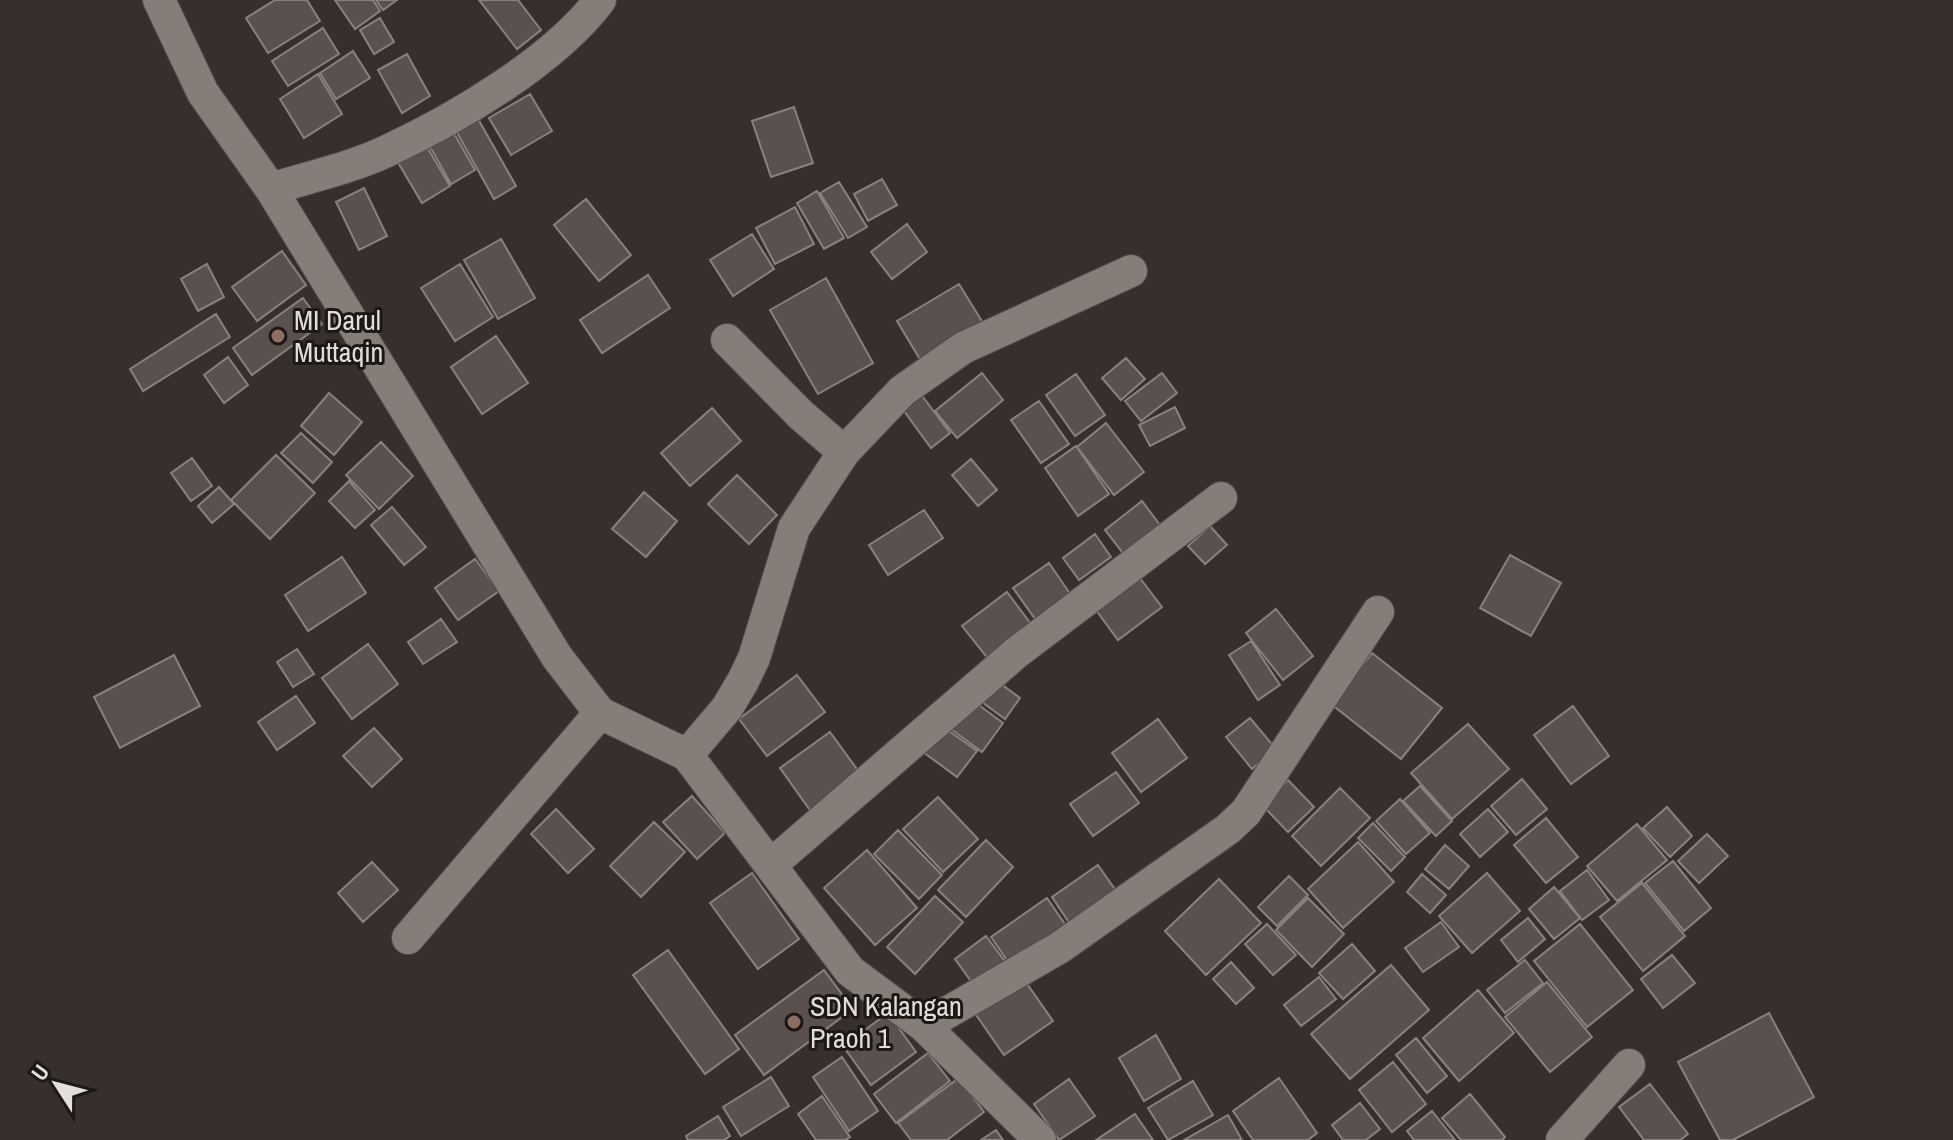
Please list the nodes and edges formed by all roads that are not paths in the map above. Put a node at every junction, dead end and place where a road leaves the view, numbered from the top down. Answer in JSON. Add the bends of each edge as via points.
{"nodes":[{"id":1,"x":159,"y":0,"type":"edge"},
{"id":2,"x":600,"y":0,"type":"edge"},
{"id":3,"x":271,"y":189,"type":"junction"},
{"id":4,"x":1131,"y":271,"type":"dead end"},
{"id":5,"x":727,"y":340,"type":"dead end"},
{"id":6,"x":844,"y":452,"type":"junction"},
{"id":7,"x":1221,"y":498,"type":"dead end"},
{"id":8,"x":1378,"y":612,"type":"dead end"},
{"id":9,"x":600,"y":713,"type":"junction"},
{"id":10,"x":687,"y":755,"type":"junction"},
{"id":11,"x":772,"y":864,"type":"junction"},
{"id":12,"x":408,"y":938,"type":"dead end"},
{"id":13,"x":924,"y":1026,"type":"junction"},
{"id":14,"x":1629,"y":1065,"type":"dead end"},
{"id":15,"x":1040,"y":1140,"type":"edge"},
{"id":16,"x":1562,"y":1140,"type":"edge"}],
"edges":[{"from":1,"to":3,"type":"street","via":[[203,93]]},
{"from":2,"to":3,"type":"street","via":[[528,68],[452,117],[385,152]]},
{"from":3,"to":9,"type":"street","via":[[557,657]]},
{"from":4,"to":6,"type":"street","via":[[963,348],[902,391]]},
{"from":5,"to":6,"type":"street"},
{"from":6,"to":10,"type":"street","via":[[794,528],[743,681]]},
{"from":7,"to":11,"type":"street","via":[[1016,653]]},
{"from":8,"to":13,"type":"street","via":[[1246,812],[1228,829],[1059,948]]},
{"from":9,"to":10,"type":"street"},
{"from":9,"to":12,"type":"street"},
{"from":10,"to":11,"type":"street"},
{"from":11,"to":13,"type":"street","via":[[850,971]]},
{"from":13,"to":15,"type":"street"},
{"from":14,"to":16,"type":"street"}]}
